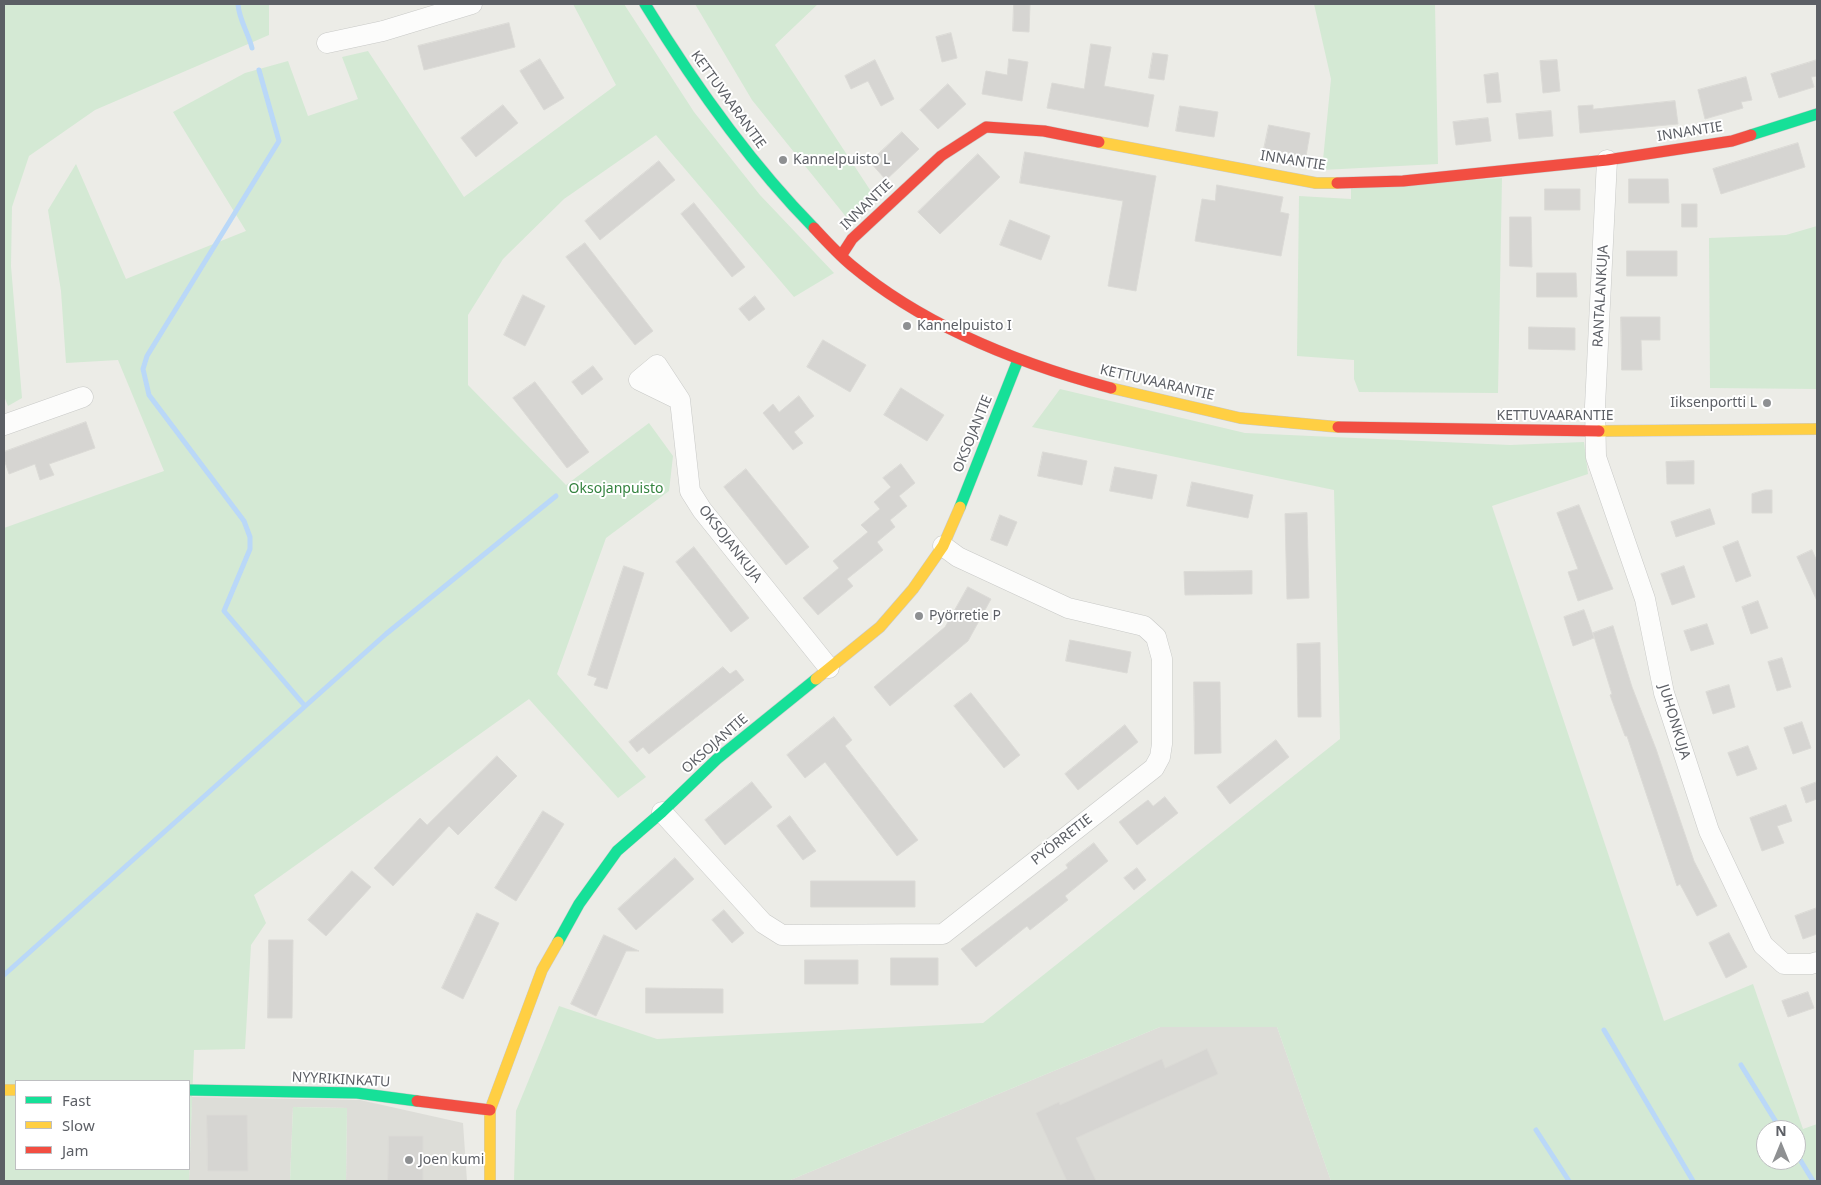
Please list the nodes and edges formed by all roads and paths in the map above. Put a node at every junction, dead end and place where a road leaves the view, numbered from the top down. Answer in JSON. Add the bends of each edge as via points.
{"nodes":[{"id":1,"x":472,"y":4,"type":"edge"},
{"id":2,"x":646,"y":4,"type":"edge"},
{"id":3,"x":327,"y":43,"type":"dead end"},
{"id":4,"x":1817,"y":114,"type":"edge"},
{"id":5,"x":1607,"y":160,"type":"junction"},
{"id":6,"x":841,"y":256,"type":"junction"},
{"id":7,"x":1018,"y":360,"type":"junction"},
{"id":8,"x":83,"y":397,"type":"dead end"},
{"id":9,"x":680,"y":400,"type":"dead end"},
{"id":10,"x":4,"y":425,"type":"edge"},
{"id":11,"x":1817,"y":429,"type":"edge"},
{"id":12,"x":1595,"y":432,"type":"junction"},
{"id":13,"x":943,"y":546,"type":"junction"},
{"id":14,"x":829,"y":668,"type":"junction"},
{"id":15,"x":662,"y":812,"type":"junction"},
{"id":16,"x":1817,"y":962,"type":"edge"},
{"id":17,"x":190,"y":1090,"type":"edge"},
{"id":18,"x":490,"y":1110,"type":"junction"},
{"id":19,"x":490,"y":1181,"type":"edge"}],
"edges":[{"from":1,"to":3,"type":"street","via":[[382,32]]},
{"from":2,"to":6,"type":"street","name":"KETTUVAARANTIE","via":[[675,53],[731,134],[774,188]]},
{"from":4,"to":5,"type":"street","name":"INNANTIE","via":[[1732,141]]},
{"from":5,"to":6,"type":"street","name":"INNANTIE","via":[[1403,181],[1316,182],[1044,130],[986,127],[941,156],[852,239]]},
{"from":5,"to":12,"type":"street","name":"RANTALANKUJA"},
{"from":6,"to":7,"type":"street","name":"KETTUVAARANTIE","via":[[933,319]]},
{"from":7,"to":12,"type":"street","name":"KETTUVAARANTIE","via":[[1124,393],[1248,419],[1372,429]]},
{"from":7,"to":13,"type":"street","name":"OKSOJANTIE"},
{"from":8,"to":10,"type":"street"},
{"from":9,"to":14,"type":"street","name":"OKSOJANKUJA","via":[[690,491]]},
{"from":11,"to":12,"type":"street","name":"KETTUVAARANTIE"},
{"from":12,"to":16,"type":"street","name":"JUHONKUJA","via":[[1596,457],[1645,599],[1664,693],[1709,831],[1763,945],[1784,964]]},
{"from":13,"to":14,"type":"street","name":"OKSOJANTIE","via":[[913,589],[880,627]]},
{"from":13,"to":15,"type":"street","name":"PYÖRRETIE","via":[[958,557],[1068,608],[1144,626],[1156,637],[1162,659],[1162,744],[1154,768],[943,934],[782,935],[763,923]]},
{"from":14,"to":15,"type":"street","name":"OKSOJANTIE","via":[[717,759]]},
{"from":15,"to":18,"type":"street","name":"OKSOJANTIE","via":[[616,851],[580,904],[542,970]]},
{"from":17,"to":18,"type":"street","name":"NYYRIKINKATU","via":[[357,1093]]},
{"from":18,"to":19,"type":"street","name":"OKSOJANTIE"}]}
